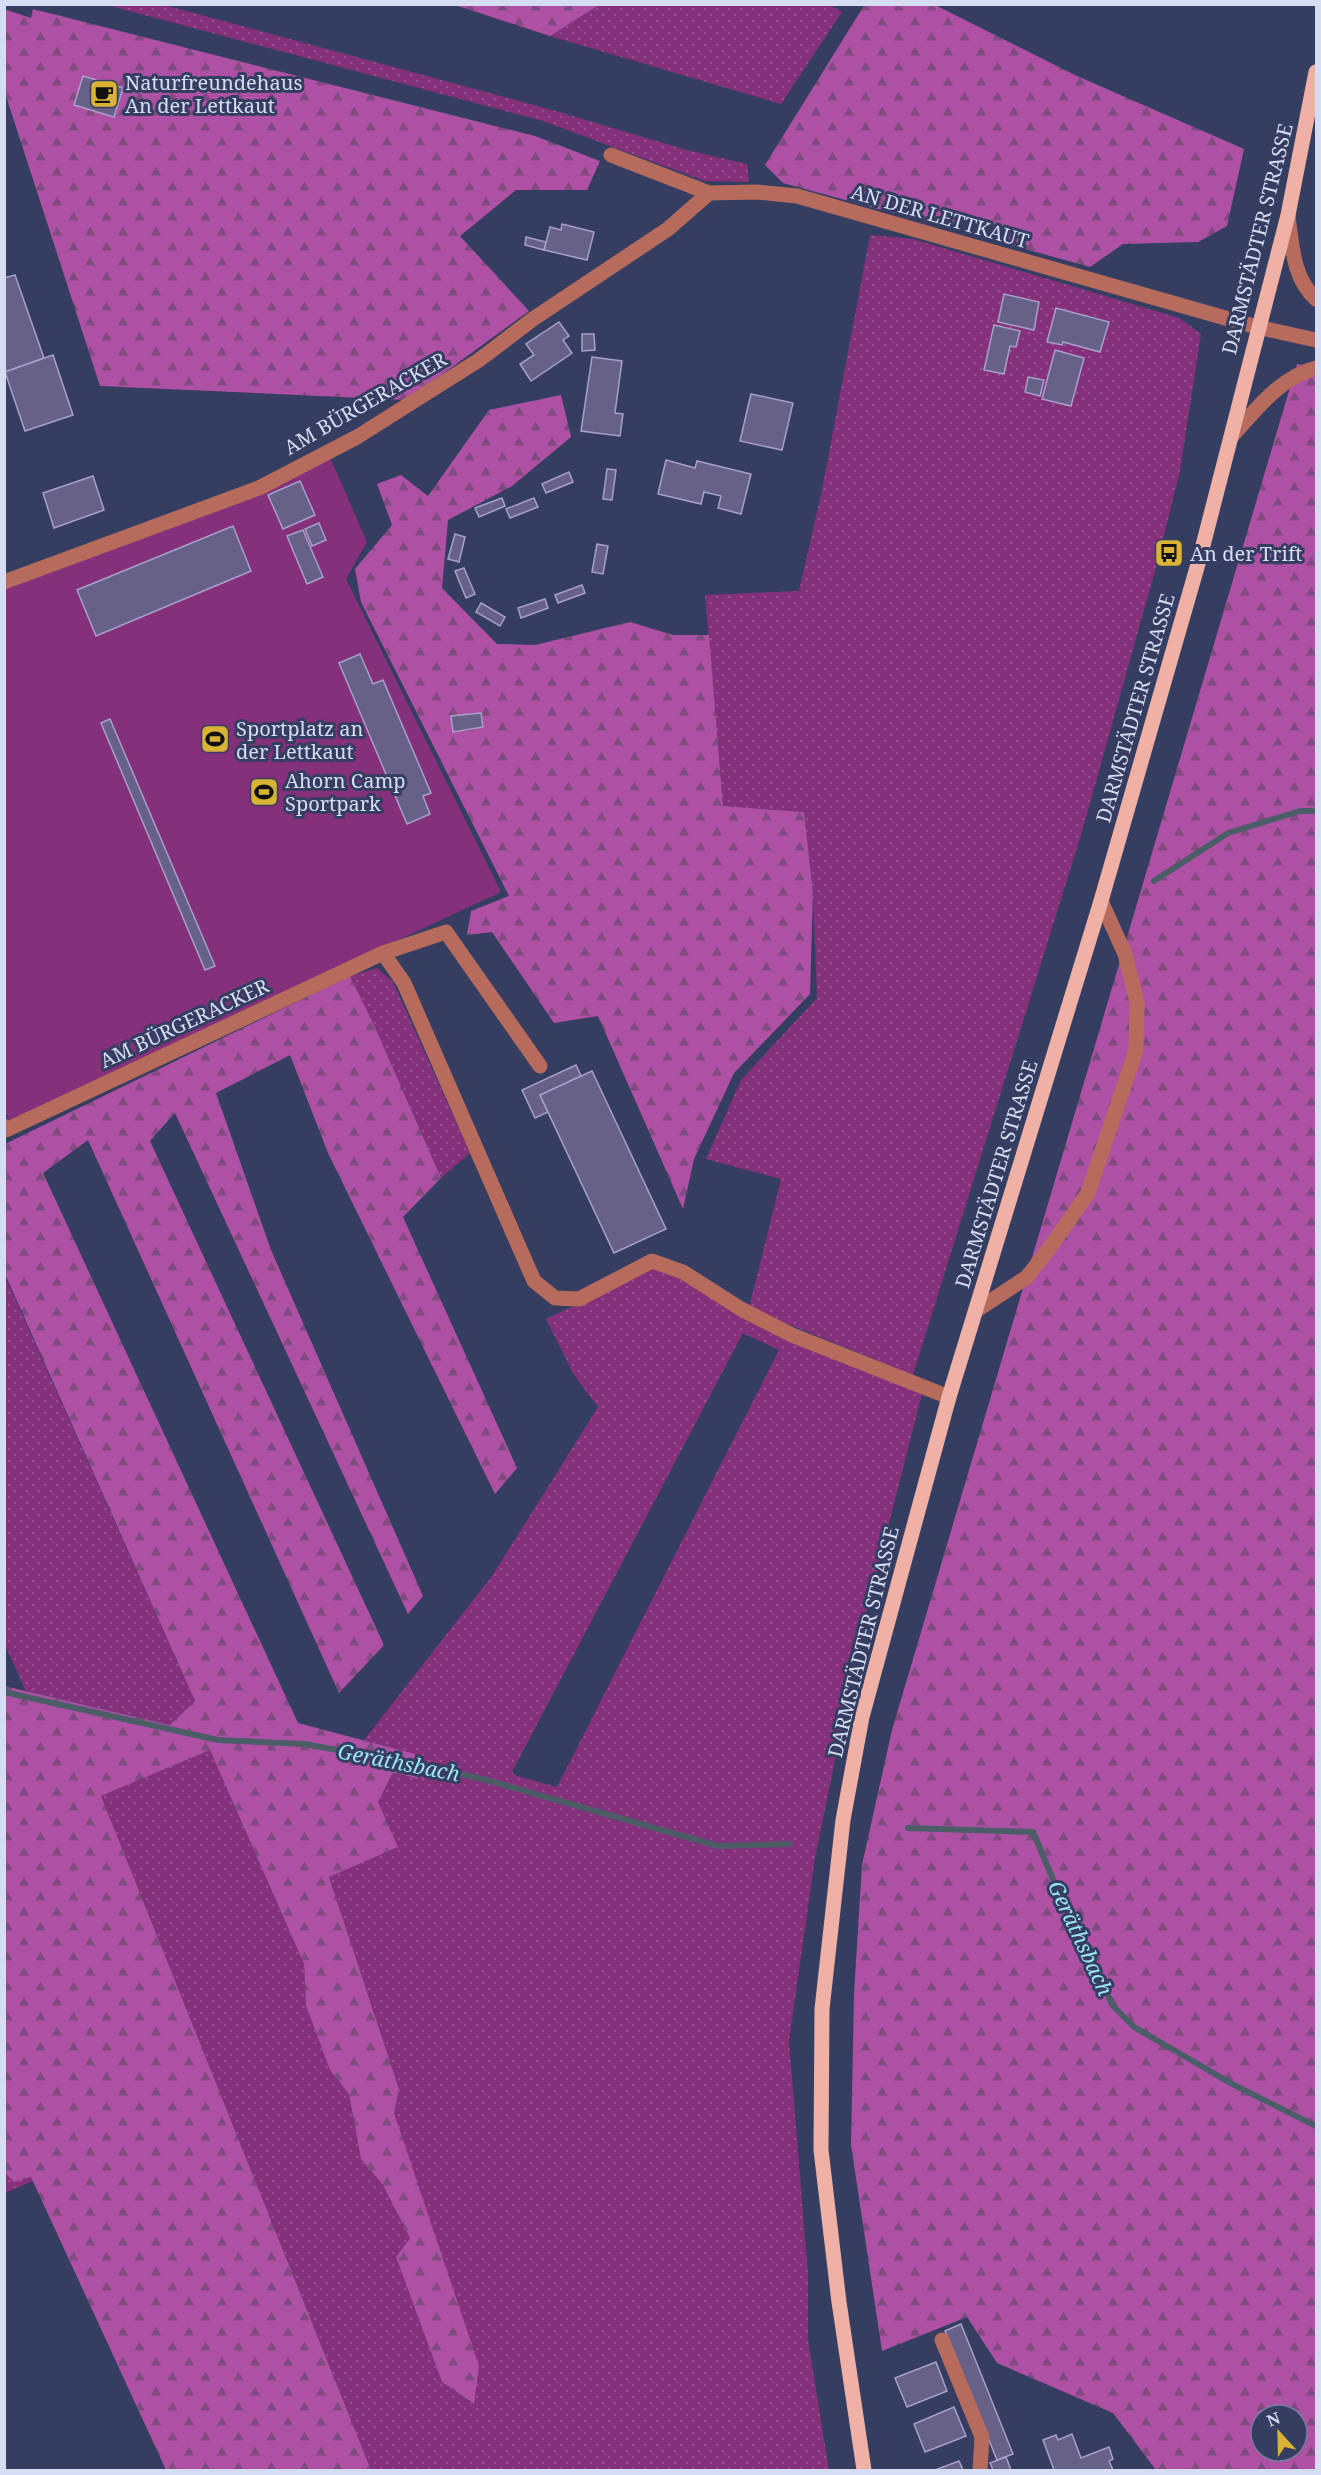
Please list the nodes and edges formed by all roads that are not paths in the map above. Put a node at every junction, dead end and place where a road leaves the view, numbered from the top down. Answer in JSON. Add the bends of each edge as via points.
{"nodes":[{"id":1,"x":1317,"y":72,"type":"edge"},
{"id":2,"x":611,"y":155,"type":"dead end"},
{"id":3,"x":709,"y":193,"type":"junction"},
{"id":4,"x":1288,"y":215,"type":"junction"},
{"id":5,"x":1317,"y":299,"type":"edge"},
{"id":6,"x":1257,"y":327,"type":"junction"},
{"id":7,"x":1317,"y":340,"type":"edge"},
{"id":8,"x":1317,"y":368,"type":"edge"},
{"id":9,"x":1231,"y":437,"type":"junction"},
{"id":10,"x":4,"y":582,"type":"edge"},
{"id":11,"x":1101,"y":901,"type":"junction"},
{"id":12,"x":383,"y":953,"type":"junction"},
{"id":13,"x":540,"y":1066,"type":"dead end"},
{"id":14,"x":4,"y":1126,"type":"edge"},
{"id":15,"x":976,"y":1310,"type":"junction"},
{"id":16,"x":950,"y":1397,"type":"junction"},
{"id":17,"x":942,"y":2340,"type":"dead end"},
{"id":18,"x":864,"y":2470,"type":"edge"},
{"id":19,"x":980,"y":2470,"type":"edge"}],
"edges":[{"from":1,"to":4,"type":"main road","name":"DARMSTÄDTER STRASSE"},
{"from":2,"to":3,"type":"street","name":"AN DER LETTKAUT"},
{"from":3,"to":6,"type":"street","name":"AN DER LETTKAUT","via":[[797,196]]},
{"from":3,"to":10,"type":"street","name":"AM BÜRGERACKER","via":[[668,229],[479,360],[357,437],[259,488]]},
{"from":4,"to":5,"type":"street","via":[[1299,274]]},
{"from":4,"to":6,"type":"main road","name":"DARMSTÄDTER STRASSE"},
{"from":6,"to":7,"type":"street"},
{"from":6,"to":9,"type":"main road","name":"DARMSTÄDTER STRASSE"},
{"from":8,"to":9,"type":"street","via":[[1283,385]]},
{"from":9,"to":11,"type":"main road","name":"DARMSTÄDTER STRASSE"},
{"from":11,"to":15,"type":"main road","name":"DARMSTÄDTER STRASSE"},
{"from":11,"to":15,"type":"street","via":[[1125,954],[1137,1002],[1136,1050],[1088,1193],[1027,1277]]},
{"from":12,"to":13,"type":"street","name":"AM BÜRGERACKER","via":[[446,932]]},
{"from":12,"to":14,"type":"street","name":"AM BÜRGERACKER","via":[[6,1130]]},
{"from":12,"to":16,"type":"street","via":[[404,983],[534,1281],[555,1298],[579,1299],[652,1261],[682,1272],[792,1335]]},
{"from":15,"to":16,"type":"main road","name":"DARMSTÄDTER STRASSE"},
{"from":16,"to":18,"type":"main road","name":"DARMSTÄDTER STRASSE","via":[[862,1717],[843,1820],[822,2009],[821,2138],[839,2302]]},
{"from":17,"to":19,"type":"street","via":[[982,2437]]}]}
